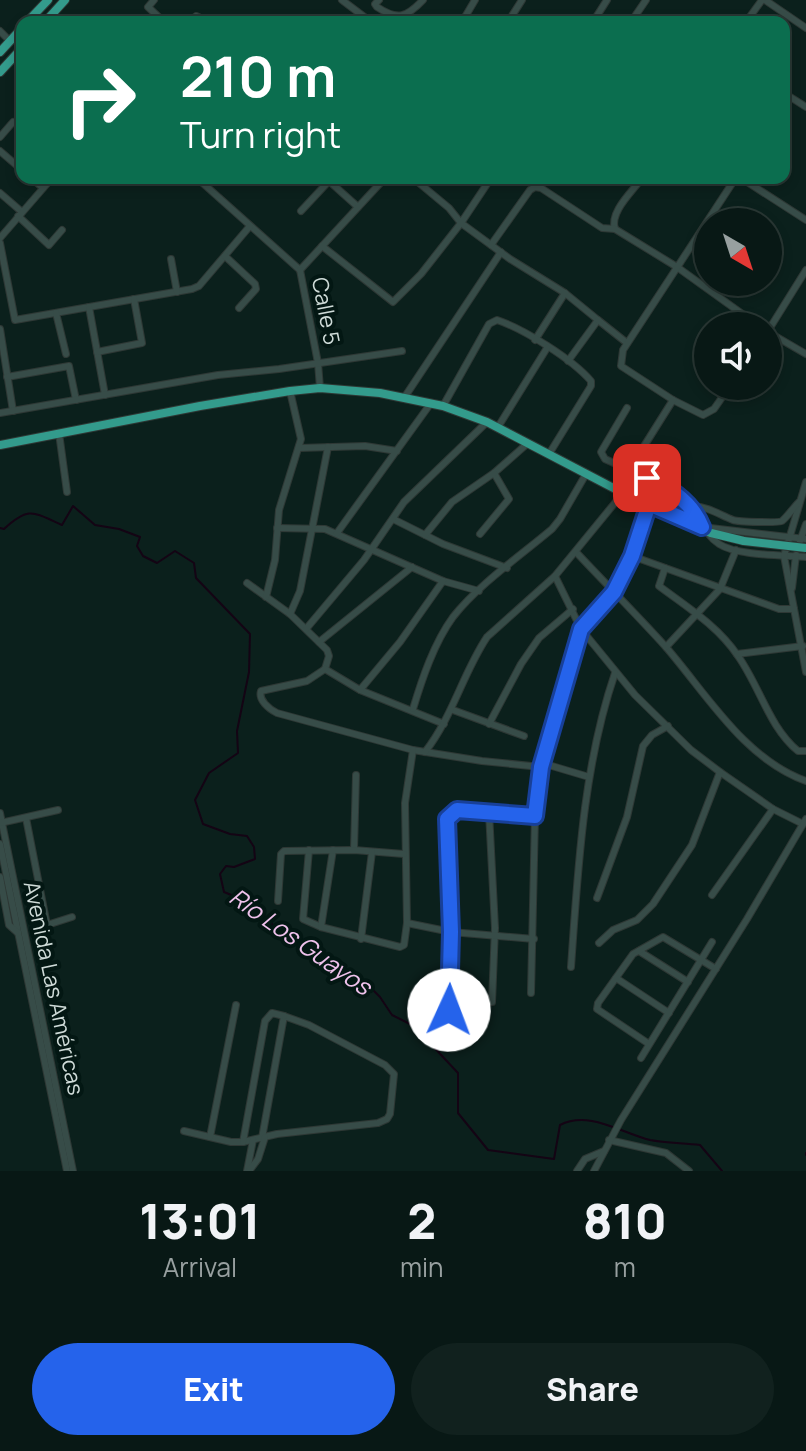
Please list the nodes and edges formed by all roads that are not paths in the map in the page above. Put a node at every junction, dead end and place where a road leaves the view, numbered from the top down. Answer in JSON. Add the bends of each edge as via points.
{"nodes":[{"id":1,"x":48,"y":0,"type":"edge"},
{"id":2,"x":65,"y":0,"type":"edge"},
{"id":3,"x":139,"y":0,"type":"edge"},
{"id":4,"x":154,"y":0,"type":"edge"},
{"id":5,"x":342,"y":0,"type":"edge"},
{"id":6,"x":379,"y":0,"type":"edge"},
{"id":7,"x":423,"y":0,"type":"edge"},
{"id":8,"x":764,"y":0,"type":"edge"},
{"id":9,"x":148,"y":7,"type":"junction"},
{"id":10,"x":33,"y":16,"type":"edge"},
{"id":11,"x":50,"y":16,"type":"edge"},
{"id":12,"x":158,"y":16,"type":"edge"},
{"id":13,"x":363,"y":16,"type":"edge"},
{"id":14,"x":751,"y":16,"type":"edge"},
{"id":15,"x":788,"y":16,"type":"edge"},
{"id":16,"x":0,"y":31,"type":"edge"},
{"id":17,"x":16,"y":34,"type":"edge"},
{"id":18,"x":10,"y":41,"type":"junction"},
{"id":19,"x":0,"y":52,"type":"edge"},
{"id":20,"x":16,"y":55,"type":"edge"},
{"id":21,"x":0,"y":72,"type":"edge"},
{"id":22,"x":13,"y":122,"type":"dead end"},
{"id":23,"x":0,"y":137,"type":"edge"},
{"id":24,"x":0,"y":151,"type":"edge"},
{"id":25,"x":16,"y":165,"type":"edge"},
{"id":26,"x":38,"y":184,"type":"edge"},
{"id":27,"x":47,"y":184,"type":"edge"},
{"id":28,"x":204,"y":184,"type":"edge"},
{"id":29,"x":326,"y":184,"type":"edge"},
{"id":30,"x":332,"y":184,"type":"edge"},
{"id":31,"x":379,"y":184,"type":"edge"},
{"id":32,"x":420,"y":184,"type":"edge"},
{"id":33,"x":487,"y":184,"type":"edge"},
{"id":34,"x":638,"y":184,"type":"edge"},
{"id":35,"x":732,"y":184,"type":"edge"},
{"id":36,"x":750,"y":184,"type":"edge"},
{"id":37,"x":43,"y":188,"type":"junction"},
{"id":38,"x":0,"y":193,"type":"edge"},
{"id":39,"x":358,"y":207,"type":"junction"},
{"id":40,"x":301,"y":211,"type":"dead end"},
{"id":41,"x":20,"y":214,"type":"junction"},
{"id":42,"x":806,"y":220,"type":"edge"},
{"id":43,"x":461,"y":223,"type":"junction"},
{"id":44,"x":250,"y":226,"type":"junction"},
{"id":45,"x":615,"y":229,"type":"junction"},
{"id":46,"x":62,"y":230,"type":"dead end"},
{"id":47,"x":0,"y":240,"type":"edge"},
{"id":48,"x":491,"y":245,"type":"junction"},
{"id":49,"x":322,"y":246,"type":"junction"},
{"id":50,"x":501,"y":252,"type":"junction"},
{"id":51,"x":225,"y":256,"type":"junction"},
{"id":52,"x":171,"y":259,"type":"dead end"},
{"id":53,"x":677,"y":267,"type":"junction"},
{"id":54,"x":300,"y":270,"type":"junction"},
{"id":55,"x":806,"y":270,"type":"edge"},
{"id":56,"x":9,"y":290,"type":"junction"},
{"id":57,"x":0,"y":291,"type":"edge"},
{"id":58,"x":177,"y":292,"type":"junction"},
{"id":59,"x":565,"y":293,"type":"junction"},
{"id":60,"x":134,"y":299,"type":"junction"},
{"id":61,"x":89,"y":307,"type":"junction"},
{"id":62,"x":239,"y":308,"type":"dead end"},
{"id":63,"x":740,"y":312,"type":"edge"},
{"id":64,"x":780,"y":312,"type":"edge"},
{"id":65,"x":56,"y":313,"type":"junction"},
{"id":66,"x":598,"y":320,"type":"junction"},
{"id":67,"x":0,"y":329,"type":"edge"},
{"id":68,"x":535,"y":340,"type":"junction"},
{"id":69,"x":782,"y":340,"type":"edge"},
{"id":70,"x":627,"y":343,"type":"junction"},
{"id":71,"x":547,"y":348,"type":"junction"},
{"id":72,"x":402,"y":351,"type":"dead end"},
{"id":73,"x":97,"y":352,"type":"junction"},
{"id":74,"x":66,"y":354,"type":"dead end"},
{"id":75,"x":806,"y":354,"type":"edge"},
{"id":76,"x":568,"y":361,"type":"junction"},
{"id":77,"x":318,"y":363,"type":"junction"},
{"id":78,"x":7,"y":377,"type":"junction"},
{"id":79,"x":320,"y":388,"type":"junction"},
{"id":80,"x":290,"y":391,"type":"junction"},
{"id":81,"x":105,"y":395,"type":"junction"},
{"id":82,"x":404,"y":398,"type":"junction"},
{"id":83,"x":76,"y":400,"type":"junction"},
{"id":84,"x":673,"y":400,"type":"junction"},
{"id":85,"x":720,"y":400,"type":"edge"},
{"id":86,"x":431,"y":403,"type":"junction"},
{"id":87,"x":443,"y":406,"type":"junction"},
{"id":88,"x":627,"y":408,"type":"dead end"},
{"id":89,"x":13,"y":411,"type":"junction"},
{"id":90,"x":0,"y":413,"type":"edge"},
{"id":91,"x":487,"y":422,"type":"junction"},
{"id":92,"x":498,"y":427,"type":"junction"},
{"id":93,"x":59,"y":433,"type":"junction"},
{"id":94,"x":528,"y":443,"type":"junction"},
{"id":95,"x":0,"y":445,"type":"edge"},
{"id":96,"x":328,"y":447,"type":"junction"},
{"id":97,"x":299,"y":448,"type":"junction"},
{"id":98,"x":397,"y":451,"type":"junction"},
{"id":99,"x":549,"y":454,"type":"junction"},
{"id":100,"x":629,"y":470,"type":"junction"},
{"id":101,"x":494,"y":473,"type":"junction"},
{"id":102,"x":586,"y":474,"type":"junction"},
{"id":103,"x":806,"y":482,"type":"edge"},
{"id":104,"x":67,"y":492,"type":"dead end"},
{"id":105,"x":623,"y":493,"type":"junction"},
{"id":106,"x":802,"y":499,"type":"junction"},
{"id":107,"x":649,"y":504,"type":"junction"},
{"id":108,"x":692,"y":506,"type":"junction"},
{"id":109,"x":393,"y":519,"type":"junction"},
{"id":110,"x":806,"y":524,"type":"edge"},
{"id":111,"x":702,"y":527,"type":"junction"},
{"id":112,"x":277,"y":528,"type":"junction"},
{"id":113,"x":311,"y":529,"type":"junction"},
{"id":114,"x":337,"y":533,"type":"junction"},
{"id":115,"x":480,"y":534,"type":"dead end"},
{"id":116,"x":425,"y":535,"type":"junction"},
{"id":117,"x":788,"y":537,"type":"junction"},
{"id":118,"x":803,"y":539,"type":"edge"},
{"id":119,"x":371,"y":548,"type":"junction"},
{"id":120,"x":806,"y":548,"type":"edge"},
{"id":121,"x":736,"y":550,"type":"junction"},
{"id":122,"x":576,"y":552,"type":"junction"},
{"id":123,"x":632,"y":556,"type":"junction"},
{"id":124,"x":784,"y":556,"type":"junction"},
{"id":125,"x":796,"y":556,"type":"junction"},
{"id":126,"x":806,"y":557,"type":"edge"},
{"id":127,"x":412,"y":567,"type":"junction"},
{"id":128,"x":507,"y":568,"type":"junction"},
{"id":129,"x":665,"y":568,"type":"junction"},
{"id":130,"x":555,"y":576,"type":"junction"},
{"id":131,"x":443,"y":581,"type":"junction"},
{"id":132,"x":247,"y":583,"type":"dead end"},
{"id":133,"x":720,"y":589,"type":"junction"},
{"id":134,"x":479,"y":591,"type":"junction"},
{"id":135,"x":614,"y":592,"type":"junction"},
{"id":136,"x":791,"y":596,"type":"junction"},
{"id":137,"x":266,"y":597,"type":"junction"},
{"id":138,"x":573,"y":609,"type":"junction"},
{"id":139,"x":794,"y":609,"type":"junction"},
{"id":140,"x":698,"y":613,"type":"junction"},
{"id":141,"x":290,"y":614,"type":"junction"},
{"id":142,"x":306,"y":629,"type":"junction"},
{"id":143,"x":581,"y":629,"type":"junction"},
{"id":144,"x":319,"y":642,"type":"junction"},
{"id":145,"x":803,"y":646,"type":"junction"},
{"id":146,"x":666,"y":647,"type":"junction"},
{"id":147,"x":737,"y":654,"type":"junction"},
{"id":148,"x":325,"y":669,"type":"junction"},
{"id":149,"x":806,"y":672,"type":"edge"},
{"id":150,"x":615,"y":673,"type":"junction"},
{"id":151,"x":360,"y":690,"type":"junction"},
{"id":152,"x":413,"y":709,"type":"junction"},
{"id":153,"x":453,"y":710,"type":"junction"},
{"id":154,"x":444,"y":724,"type":"junction"},
{"id":155,"x":489,"y":724,"type":"junction"},
{"id":156,"x":668,"y":726,"type":"junction"},
{"id":157,"x":524,"y":736,"type":"dead end"},
{"id":158,"x":413,"y":750,"type":"junction"},
{"id":159,"x":806,"y":751,"type":"edge"},
{"id":160,"x":425,"y":752,"type":"junction"},
{"id":161,"x":552,"y":766,"type":"dead end"},
{"id":162,"x":541,"y":767,"type":"junction"},
{"id":163,"x":720,"y":772,"type":"junction"},
{"id":164,"x":356,"y":775,"type":"dead end"},
{"id":165,"x":589,"y":777,"type":"junction"},
{"id":166,"x":806,"y":781,"type":"edge"},
{"id":167,"x":773,"y":809,"type":"junction"},
{"id":168,"x":58,"y":810,"type":"dead end"},
{"id":169,"x":489,"y":812,"type":"junction"},
{"id":170,"x":0,"y":813,"type":"edge"},
{"id":171,"x":535,"y":816,"type":"junction"},
{"id":172,"x":26,"y":818,"type":"junction"},
{"id":173,"x":804,"y":822,"type":"edge"},
{"id":174,"x":1,"y":823,"type":"edge"},
{"id":175,"x":0,"y":844,"type":"edge"},
{"id":176,"x":309,"y":850,"type":"junction"},
{"id":177,"x":333,"y":850,"type":"junction"},
{"id":178,"x":354,"y":850,"type":"junction"},
{"id":179,"x":372,"y":852,"type":"junction"},
{"id":180,"x":404,"y":854,"type":"junction"},
{"id":181,"x":0,"y":877,"type":"edge"},
{"id":182,"x":712,"y":895,"type":"dead end"},
{"id":183,"x":597,"y":898,"type":"dead end"},
{"id":184,"x":278,"y":901,"type":"dead end"},
{"id":185,"x":72,"y":917,"type":"dead end"},
{"id":186,"x":407,"y":923,"type":"junction"},
{"id":187,"x":321,"y":927,"type":"junction"},
{"id":188,"x":451,"y":932,"type":"junction"},
{"id":189,"x":18,"y":933,"type":"junction"},
{"id":190,"x":494,"y":936,"type":"junction"},
{"id":191,"x":361,"y":939,"type":"junction"},
{"id":192,"x":534,"y":939,"type":"junction"},
{"id":193,"x":712,"y":942,"type":"dead end"},
{"id":194,"x":599,"y":943,"type":"dead end"},
{"id":195,"x":639,"y":951,"type":"junction"},
{"id":196,"x":702,"y":960,"type":"junction"},
{"id":197,"x":571,"y":967,"type":"dead end"},
{"id":198,"x":716,"y":969,"type":"junction"},
{"id":199,"x":616,"y":978,"type":"junction"},
{"id":200,"x":688,"y":982,"type":"junction"},
{"id":201,"x":531,"y":993,"type":"dead end"},
{"id":202,"x":492,"y":1002,"type":"dead end"},
{"id":203,"x":236,"y":1005,"type":"dead end"},
{"id":204,"x":669,"y":1013,"type":"junction"},
{"id":205,"x":284,"y":1016,"type":"junction"},
{"id":206,"x":448,"y":1036,"type":"dead end"},
{"id":207,"x":649,"y":1044,"type":"junction"},
{"id":208,"x":641,"y":1058,"type":"dead end"},
{"id":209,"x":184,"y":1131,"type":"dead end"},
{"id":210,"x":210,"y":1137,"type":"junction"},
{"id":211,"x":263,"y":1137,"type":"junction"},
{"id":212,"x":610,"y":1138,"type":"junction"},
{"id":213,"x":253,"y":1140,"type":"junction"},
{"id":214,"x":243,"y":1142,"type":"junction"},
{"id":215,"x":604,"y":1151,"type":"junction"},
{"id":216,"x":67,"y":1171,"type":"edge"},
{"id":217,"x":73,"y":1171,"type":"edge"},
{"id":218,"x":248,"y":1171,"type":"edge"},
{"id":219,"x":577,"y":1171,"type":"edge"},
{"id":220,"x":594,"y":1171,"type":"edge"},
{"id":221,"x":689,"y":1171,"type":"edge"}],
"edges":[{"from":1,"to":10,"type":"main road"},
{"from":2,"to":11,"type":"main road"},
{"from":3,"to":9,"type":"street"},
{"from":4,"to":9,"type":"street"},
{"from":5,"to":13,"type":"street"},
{"from":6,"to":7,"type":"street","via":[[377,7],[395,16],[407,15]]},
{"from":8,"to":14,"type":"street"},
{"from":8,"to":15,"type":"street"},
{"from":9,"to":12,"type":"street"},
{"from":16,"to":18,"type":"street"},
{"from":17,"to":18,"type":"main road"},
{"from":18,"to":19,"type":"main road"},
{"from":20,"to":21,"type":"main road"},
{"from":22,"to":23,"type":"street"},
{"from":24,"to":25,"type":"street"},
{"from":26,"to":37,"type":"street"},
{"from":27,"to":37,"type":"street"},
{"from":28,"to":44,"type":"street"},
{"from":29,"to":40,"type":"street"},
{"from":30,"to":39,"type":"street"},
{"from":31,"to":39,"type":"street","name":"Calle 5"},
{"from":32,"to":43,"type":"street"},
{"from":33,"to":43,"type":"street"},
{"from":34,"to":45,"type":"street","via":[[615,215]]},
{"from":35,"to":53,"type":"street"},
{"from":36,"to":42,"type":"street"},
{"from":37,"to":41,"type":"street"},
{"from":38,"to":41,"type":"street"},
{"from":39,"to":49,"type":"street","name":"Calle 5"},
{"from":41,"to":46,"type":"street","via":[[49,245]]},
{"from":41,"to":47,"type":"street"},
{"from":43,"to":48,"type":"street"},
{"from":43,"to":49,"type":"street","via":[[393,302]]},
{"from":44,"to":51,"type":"street"},
{"from":44,"to":54,"type":"street"},
{"from":45,"to":48,"type":"street","via":[[602,228],[535,187]]},
{"from":45,"to":53,"type":"street"},
{"from":47,"to":56,"type":"street"},
{"from":48,"to":50,"type":"street"},
{"from":49,"to":54,"type":"street","name":"Calle 5"},
{"from":50,"to":59,"type":"street"},
{"from":50,"to":82,"type":"street"},
{"from":51,"to":58,"type":"street","via":[[199,286]]},
{"from":51,"to":62,"type":"street","via":[[255,284]]},
{"from":52,"to":58,"type":"street"},
{"from":53,"to":63,"type":"street"},
{"from":53,"to":70,"type":"street"},
{"from":54,"to":77,"type":"street","name":"Calle 5"},
{"from":55,"to":64,"type":"street"},
{"from":56,"to":57,"type":"street"},
{"from":56,"to":65,"type":"street","via":[[15,320]]},
{"from":58,"to":60,"type":"street"},
{"from":59,"to":66,"type":"street"},
{"from":59,"to":68,"type":"street"},
{"from":60,"to":61,"type":"street"},
{"from":60,"to":73,"type":"street","via":[[142,343]]},
{"from":61,"to":65,"type":"street"},
{"from":61,"to":73,"type":"street"},
{"from":65,"to":74,"type":"street"},
{"from":66,"to":70,"type":"street"},
{"from":66,"to":76,"type":"street"},
{"from":67,"to":78,"type":"street"},
{"from":68,"to":71,"type":"street"},
{"from":68,"to":87,"type":"street","via":[[497,320],[489,324]]},
{"from":69,"to":75,"type":"street"},
{"from":70,"to":84,"type":"street","via":[[621,366]]},
{"from":71,"to":76,"type":"street"},
{"from":71,"to":92,"type":"street"},
{"from":72,"to":77,"type":"street"},
{"from":73,"to":81,"type":"street"},
{"from":76,"to":99,"type":"street","via":[[591,386]]},
{"from":77,"to":79,"type":"street","name":"Calle 5"},
{"from":77,"to":81,"type":"street"},
{"from":78,"to":83,"type":"street","via":[[69,366]]},
{"from":78,"to":89,"type":"street"},
{"from":79,"to":80,"type":"main road"},
{"from":79,"to":82,"type":"main road"},
{"from":80,"to":93,"type":"main road"},
{"from":80,"to":97,"type":"street"},
{"from":81,"to":83,"type":"street"},
{"from":82,"to":86,"type":"main road"},
{"from":83,"to":89,"type":"street"},
{"from":84,"to":85,"type":"street","via":[[703,415]]},
{"from":84,"to":100,"type":"street"},
{"from":86,"to":87,"type":"main road"},
{"from":86,"to":98,"type":"street"},
{"from":87,"to":91,"type":"main road"},
{"from":88,"to":100,"type":"street","via":[[601,452]]},
{"from":89,"to":90,"type":"street"},
{"from":91,"to":92,"type":"main road"},
{"from":91,"to":109,"type":"street"},
{"from":92,"to":94,"type":"main road"},
{"from":93,"to":95,"type":"main road"},
{"from":93,"to":104,"type":"street"},
{"from":94,"to":99,"type":"main road"},
{"from":94,"to":101,"type":"street"},
{"from":96,"to":97,"type":"street"},
{"from":96,"to":98,"type":"street"},
{"from":96,"to":113,"type":"street"},
{"from":97,"to":112,"type":"street"},
{"from":98,"to":114,"type":"street"},
{"from":99,"to":102,"type":"main road"},
{"from":100,"to":108,"type":"street"},
{"from":101,"to":115,"type":"street","via":[[509,499]]},
{"from":101,"to":116,"type":"street","via":[[452,502]]},
{"from":102,"to":105,"type":"main road"},
{"from":102,"to":128,"type":"street","via":[[560,519]]},
{"from":103,"to":106,"type":"street"},
{"from":105,"to":107,"type":"main road"},
{"from":105,"to":122,"type":"street"},
{"from":106,"to":108,"type":"street","via":[[779,523],[742,522]]},
{"from":106,"to":117,"type":"street"},
{"from":107,"to":111,"type":"main road"},
{"from":107,"to":123,"type":"street"},
{"from":108,"to":111,"type":"street"},
{"from":109,"to":116,"type":"street"},
{"from":109,"to":119,"type":"street"},
{"from":110,"to":118,"type":"street"},
{"from":111,"to":117,"type":"street"},
{"from":111,"to":120,"type":"main road","bridge":true,"via":[[744,541]]},
{"from":111,"to":121,"type":"street","via":[[719,544]]},
{"from":112,"to":113,"type":"street"},
{"from":112,"to":137,"type":"street"},
{"from":113,"to":114,"type":"street"},
{"from":113,"to":141,"type":"street","via":[[300,591]]},
{"from":114,"to":119,"type":"street"},
{"from":116,"to":128,"type":"street"},
{"from":117,"to":118,"type":"street"},
{"from":117,"to":124,"type":"street"},
{"from":118,"to":125,"type":"street"},
{"from":119,"to":127,"type":"street"},
{"from":119,"to":142,"type":"street"},
{"from":121,"to":124,"type":"street"},
{"from":121,"to":133,"type":"street"},
{"from":122,"to":130,"type":"street"},
{"from":122,"to":135,"type":"street"},
{"from":123,"to":129,"type":"street"},
{"from":123,"to":135,"type":"street"},
{"from":124,"to":125,"type":"street"},
{"from":124,"to":136,"type":"street"},
{"from":125,"to":126,"type":"street"},
{"from":125,"to":136,"type":"street"},
{"from":127,"to":131,"type":"street"},
{"from":127,"to":144,"type":"street"},
{"from":128,"to":134,"type":"street"},
{"from":129,"to":133,"type":"street"},
{"from":129,"to":140,"type":"street","via":[[659,586]]},
{"from":130,"to":138,"type":"street"},
{"from":130,"to":153,"type":"street","via":[[487,637]]},
{"from":131,"to":134,"type":"street"},
{"from":131,"to":151,"type":"street"},
{"from":132,"to":137,"type":"street"},
{"from":133,"to":139,"type":"street"},
{"from":133,"to":140,"type":"street"},
{"from":134,"to":152,"type":"street","via":[[451,620]]},
{"from":135,"to":143,"type":"street"},
{"from":135,"to":146,"type":"street"},
{"from":136,"to":139,"type":"street"},
{"from":137,"to":141,"type":"street"},
{"from":138,"to":143,"type":"street"},
{"from":138,"to":155,"type":"street","via":[[539,638]]},
{"from":139,"to":145,"type":"street"},
{"from":140,"to":146,"type":"street"},
{"from":140,"to":147,"type":"street"},
{"from":141,"to":142,"type":"street"},
{"from":142,"to":144,"type":"street"},
{"from":143,"to":150,"type":"street"},
{"from":143,"to":162,"type":"street"},
{"from":144,"to":148,"type":"street","via":[[329,656]]},
{"from":145,"to":147,"type":"street"},
{"from":145,"to":149,"type":"street"},
{"from":146,"to":166,"type":"street","via":[[728,723],[790,775]]},
{"from":147,"to":159,"type":"street","via":[[785,740]]},
{"from":148,"to":151,"type":"street"},
{"from":148,"to":158,"type":"street","via":[[307,681],[261,691],[260,698],[277,713]]},
{"from":150,"to":156,"type":"street"},
{"from":150,"to":165,"type":"street"},
{"from":151,"to":152,"type":"street"},
{"from":152,"to":154,"type":"street"},
{"from":153,"to":154,"type":"street"},
{"from":153,"to":155,"type":"street"},
{"from":154,"to":160,"type":"street"},
{"from":155,"to":157,"type":"street"},
{"from":156,"to":163,"type":"street"},
{"from":156,"to":183,"type":"street","via":[[643,746],[627,817]]},
{"from":158,"to":160,"type":"street"},
{"from":158,"to":180,"type":"street"},
{"from":160,"to":162,"type":"street"},
{"from":161,"to":165,"type":"street"},
{"from":162,"to":171,"type":"street"},
{"from":163,"to":167,"type":"street"},
{"from":163,"to":194,"type":"street","via":[[692,845],[653,904]]},
{"from":164,"to":178,"type":"street"},
{"from":165,"to":197,"type":"street"},
{"from":167,"to":173,"type":"street"},
{"from":167,"to":182,"type":"street"},
{"from":168,"to":172,"type":"street"},
{"from":169,"to":171,"type":"street"},
{"from":169,"to":188,"type":"street","via":[[457,810],[447,819]]},
{"from":169,"to":190,"type":"street"},
{"from":170,"to":174,"type":"street","name":"Avenida Las Américas"},
{"from":171,"to":192,"type":"street"},
{"from":172,"to":174,"type":"street"},
{"from":172,"to":185,"type":"street","via":[[47,925]]},
{"from":173,"to":198,"type":"street"},
{"from":174,"to":217,"type":"street","name":"Avenida Las Américas"},
{"from":175,"to":189,"type":"street","name":"Avenida Las Américas"},
{"from":176,"to":177,"type":"street"},
{"from":176,"to":184,"type":"street","via":[[282,852]]},
{"from":176,"to":187,"type":"street","via":[[303,919]]},
{"from":177,"to":178,"type":"street"},
{"from":177,"to":187,"type":"street"},
{"from":178,"to":179,"type":"street"},
{"from":179,"to":180,"type":"street"},
{"from":179,"to":191,"type":"street"},
{"from":180,"to":186,"type":"street"},
{"from":181,"to":189,"type":"street","via":[[9,925]]},
{"from":186,"to":188,"type":"street"},
{"from":186,"to":191,"type":"street","via":[[406,941],[400,947]]},
{"from":187,"to":191,"type":"street"},
{"from":188,"to":190,"type":"street"},
{"from":188,"to":206,"type":"street"},
{"from":189,"to":216,"type":"street","name":"Avenida Las Américas"},
{"from":190,"to":192,"type":"street"},
{"from":190,"to":202,"type":"street"},
{"from":192,"to":201,"type":"street"},
{"from":193,"to":196,"type":"street"},
{"from":195,"to":196,"type":"street","via":[[663,937]]},
{"from":195,"to":199,"type":"street"},
{"from":195,"to":200,"type":"street"},
{"from":196,"to":198,"type":"street"},
{"from":196,"to":200,"type":"street"},
{"from":198,"to":212,"type":"street"},
{"from":199,"to":204,"type":"street"},
{"from":199,"to":207,"type":"street","via":[[597,1009]]},
{"from":200,"to":204,"type":"street"},
{"from":203,"to":210,"type":"street"},
{"from":204,"to":207,"type":"street"},
{"from":205,"to":211,"type":"street"},
{"from":205,"to":211,"type":"street","via":[[391,1070],[390,1114],[378,1123]]},
{"from":205,"to":214,"type":"street","via":[[272,1013],[265,1021]]},
{"from":207,"to":208,"type":"street"},
{"from":209,"to":210,"type":"street"},
{"from":210,"to":214,"type":"street"},
{"from":211,"to":213,"type":"street"},
{"from":211,"to":218,"type":"street","via":[[258,1159]]},
{"from":212,"to":215,"type":"street"},
{"from":212,"to":221,"type":"street","via":[[666,1153]]},
{"from":213,"to":214,"type":"street"},
{"from":213,"to":218,"type":"street"},
{"from":215,"to":219,"type":"street","via":[[585,1159]]},
{"from":215,"to":220,"type":"street"}]}
